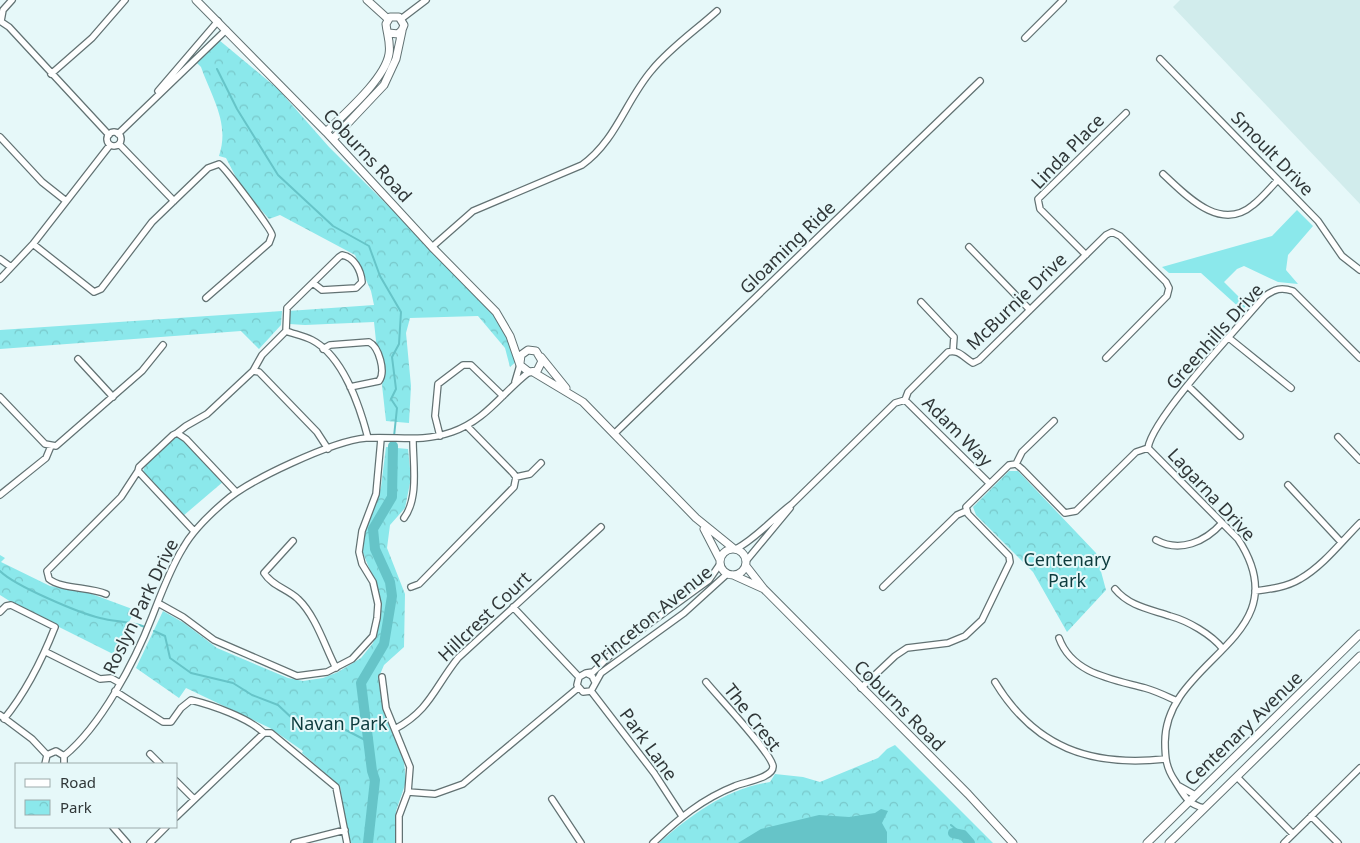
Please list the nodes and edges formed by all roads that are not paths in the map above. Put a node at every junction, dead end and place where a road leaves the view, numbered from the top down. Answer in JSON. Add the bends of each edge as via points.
{"nodes":[{"id":1,"x":12,"y":0,"type":"edge"},
{"id":2,"x":125,"y":0,"type":"edge"},
{"id":3,"x":196,"y":0,"type":"edge"},
{"id":4,"x":367,"y":0,"type":"edge"},
{"id":5,"x":426,"y":0,"type":"edge"},
{"id":6,"x":1063,"y":0,"type":"edge"},
{"id":7,"x":717,"y":11,"type":"dead end"},
{"id":8,"x":388,"y":19,"type":"junction"},
{"id":9,"x":401,"y":19,"type":"junction"},
{"id":10,"x":0,"y":21,"type":"edge"},
{"id":11,"x":218,"y":21,"type":"junction"},
{"id":12,"x":226,"y":30,"type":"junction"},
{"id":13,"x":402,"y":30,"type":"junction"},
{"id":14,"x":389,"y":33,"type":"junction"},
{"id":15,"x":1024,"y":38,"type":"dead end"},
{"id":16,"x":1160,"y":59,"type":"dead end"},
{"id":17,"x":51,"y":74,"type":"junction"},
{"id":18,"x":980,"y":81,"type":"dead end"},
{"id":19,"x":147,"y":104,"type":"junction"},
{"id":20,"x":1126,"y":113,"type":"dead end"},
{"id":21,"x":326,"y":132,"type":"junction"},
{"id":22,"x":118,"y":134,"type":"junction"},
{"id":23,"x":108,"y":135,"type":"junction"},
{"id":24,"x":0,"y":137,"type":"edge"},
{"id":25,"x":332,"y":139,"type":"junction"},
{"id":26,"x":119,"y":144,"type":"junction"},
{"id":27,"x":110,"y":145,"type":"junction"},
{"id":28,"x":1163,"y":174,"type":"dead end"},
{"id":29,"x":1278,"y":180,"type":"junction"},
{"id":30,"x":174,"y":200,"type":"junction"},
{"id":31,"x":66,"y":201,"type":"junction"},
{"id":32,"x":33,"y":244,"type":"junction"},
{"id":33,"x":432,"y":247,"type":"junction"},
{"id":34,"x":969,"y":247,"type":"dead end"},
{"id":35,"x":1086,"y":255,"type":"junction"},
{"id":36,"x":0,"y":259,"type":"edge"},
{"id":37,"x":10,"y":267,"type":"junction"},
{"id":38,"x":1360,"y":270,"type":"edge"},
{"id":39,"x":0,"y":279,"type":"edge"},
{"id":40,"x":313,"y":283,"type":"junction"},
{"id":41,"x":206,"y":298,"type":"dead end"},
{"id":42,"x":921,"y":302,"type":"dead end"},
{"id":43,"x":1030,"y":310,"type":"junction"},
{"id":44,"x":286,"y":331,"type":"junction"},
{"id":45,"x":510,"y":336,"type":"junction"},
{"id":46,"x":1229,"y":338,"type":"junction"},
{"id":47,"x":163,"y":346,"type":"dead end"},
{"id":48,"x":323,"y":349,"type":"junction"},
{"id":49,"x":532,"y":350,"type":"junction"},
{"id":50,"x":953,"y":351,"type":"junction"},
{"id":51,"x":541,"y":357,"type":"junction"},
{"id":52,"x":1106,"y":358,"type":"dead end"},
{"id":53,"x":1360,"y":358,"type":"edge"},
{"id":54,"x":78,"y":359,"type":"dead end"},
{"id":55,"x":520,"y":364,"type":"junction"},
{"id":56,"x":253,"y":371,"type":"junction"},
{"id":57,"x":531,"y":372,"type":"junction"},
{"id":58,"x":514,"y":384,"type":"junction"},
{"id":59,"x":1188,"y":386,"type":"junction"},
{"id":60,"x":350,"y":387,"type":"junction"},
{"id":61,"x":1291,"y":388,"type":"dead end"},
{"id":62,"x":571,"y":394,"type":"junction"},
{"id":63,"x":503,"y":396,"type":"junction"},
{"id":64,"x":0,"y":397,"type":"edge"},
{"id":65,"x":113,"y":398,"type":"junction"},
{"id":66,"x":905,"y":400,"type":"junction"},
{"id":67,"x":1054,"y":421,"type":"dead end"},
{"id":68,"x":467,"y":426,"type":"junction"},
{"id":69,"x":177,"y":434,"type":"junction"},
{"id":70,"x":614,"y":434,"type":"junction"},
{"id":71,"x":440,"y":436,"type":"junction"},
{"id":72,"x":1240,"y":436,"type":"dead end"},
{"id":73,"x":1338,"y":437,"type":"dead end"},
{"id":74,"x":368,"y":438,"type":"junction"},
{"id":75,"x":381,"y":439,"type":"junction"},
{"id":76,"x":413,"y":440,"type":"junction"},
{"id":77,"x":51,"y":446,"type":"junction"},
{"id":78,"x":1148,"y":448,"type":"junction"},
{"id":79,"x":328,"y":449,"type":"junction"},
{"id":80,"x":1360,"y":460,"type":"edge"},
{"id":81,"x":541,"y":464,"type":"dead end"},
{"id":82,"x":1016,"y":464,"type":"junction"},
{"id":83,"x":138,"y":471,"type":"junction"},
{"id":84,"x":516,"y":478,"type":"junction"},
{"id":85,"x":989,"y":483,"type":"junction"},
{"id":86,"x":1288,"y":486,"type":"dead end"},
{"id":87,"x":236,"y":492,"type":"junction"},
{"id":88,"x":0,"y":496,"type":"edge"},
{"id":89,"x":792,"y":504,"type":"junction"},
{"id":90,"x":966,"y":511,"type":"junction"},
{"id":91,"x":404,"y":518,"type":"dead end"},
{"id":92,"x":696,"y":518,"type":"junction"},
{"id":93,"x":1222,"y":523,"type":"junction"},
{"id":94,"x":1360,"y":523,"type":"edge"},
{"id":95,"x":601,"y":527,"type":"dead end"},
{"id":96,"x":194,"y":531,"type":"junction"},
{"id":97,"x":1156,"y":540,"type":"dead end"},
{"id":98,"x":294,"y":541,"type":"dead end"},
{"id":99,"x":1341,"y":542,"type":"junction"},
{"id":100,"x":734,"y":548,"type":"junction"},
{"id":101,"x":720,"y":562,"type":"junction"},
{"id":102,"x":746,"y":563,"type":"junction"},
{"id":103,"x":730,"y":575,"type":"junction"},
{"id":104,"x":411,"y":587,"type":"dead end"},
{"id":105,"x":882,"y":587,"type":"dead end"},
{"id":106,"x":1115,"y":589,"type":"dead end"},
{"id":107,"x":764,"y":590,"type":"junction"},
{"id":108,"x":1256,"y":591,"type":"junction"},
{"id":109,"x":106,"y":594,"type":"dead end"},
{"id":110,"x":158,"y":603,"type":"junction"},
{"id":111,"x":513,"y":607,"type":"junction"},
{"id":112,"x":0,"y":612,"type":"edge"},
{"id":113,"x":1360,"y":634,"type":"edge"},
{"id":114,"x":1060,"y":638,"type":"dead end"},
{"id":115,"x":1223,"y":649,"type":"junction"},
{"id":116,"x":46,"y":652,"type":"junction"},
{"id":117,"x":1360,"y":656,"type":"edge"},
{"id":118,"x":336,"y":668,"type":"junction"},
{"id":119,"x":586,"y":673,"type":"junction"},
{"id":120,"x":382,"y":677,"type":"dead end"},
{"id":121,"x":579,"y":677,"type":"junction"},
{"id":122,"x":595,"y":682,"type":"junction"},
{"id":123,"x":706,"y":682,"type":"dead end"},
{"id":124,"x":996,"y":682,"type":"dead end"},
{"id":125,"x":120,"y":683,"type":"junction"},
{"id":126,"x":578,"y":688,"type":"junction"},
{"id":127,"x":861,"y":688,"type":"junction"},
{"id":128,"x":591,"y":690,"type":"junction"},
{"id":129,"x":115,"y":691,"type":"junction"},
{"id":130,"x":1177,"y":701,"type":"junction"},
{"id":131,"x":1291,"y":702,"type":"junction"},
{"id":132,"x":1303,"y":712,"type":"junction"},
{"id":133,"x":2,"y":718,"type":"edge"},
{"id":134,"x":395,"y":729,"type":"junction"},
{"id":135,"x":264,"y":733,"type":"junction"},
{"id":136,"x":150,"y":754,"type":"dead end"},
{"id":137,"x":47,"y":755,"type":"junction"},
{"id":138,"x":64,"y":756,"type":"junction"},
{"id":139,"x":1165,"y":759,"type":"junction"},
{"id":140,"x":45,"y":763,"type":"edge"},
{"id":141,"x":64,"y":763,"type":"edge"},
{"id":142,"x":159,"y":763,"type":"edge"},
{"id":143,"x":1360,"y":768,"type":"edge"},
{"id":144,"x":1237,"y":776,"type":"junction"},
{"id":145,"x":178,"y":783,"type":"edge"},
{"id":146,"x":1177,"y":784,"type":"junction"},
{"id":147,"x":408,"y":792,"type":"junction"},
{"id":148,"x":1195,"y":795,"type":"junction"},
{"id":149,"x":194,"y":799,"type":"junction"},
{"id":150,"x":552,"y":799,"type":"dead end"},
{"id":151,"x":1188,"y":802,"type":"junction"},
{"id":152,"x":1204,"y":808,"type":"junction"},
{"id":153,"x":178,"y":815,"type":"edge"},
{"id":154,"x":682,"y":816,"type":"junction"},
{"id":155,"x":1312,"y":816,"type":"junction"},
{"id":156,"x":114,"y":828,"type":"edge"},
{"id":157,"x":165,"y":828,"type":"edge"},
{"id":158,"x":345,"y":830,"type":"junction"},
{"id":159,"x":1293,"y":834,"type":"junction"},
{"id":160,"x":1169,"y":842,"type":"edge"},
{"id":161,"x":127,"y":843,"type":"edge"},
{"id":162,"x":150,"y":843,"type":"edge"},
{"id":163,"x":294,"y":843,"type":"edge"},
{"id":164,"x":347,"y":843,"type":"edge"},
{"id":165,"x":398,"y":843,"type":"edge"},
{"id":166,"x":581,"y":843,"type":"edge"},
{"id":167,"x":653,"y":843,"type":"edge"},
{"id":168,"x":1013,"y":843,"type":"edge"},
{"id":169,"x":1147,"y":843,"type":"edge"},
{"id":170,"x":1151,"y":843,"type":"edge"},
{"id":171,"x":1284,"y":843,"type":"edge"},
{"id":172,"x":1338,"y":843,"type":"edge"}],
"edges":[{"from":1,"to":10,"type":"street","via":[[3,10]]},
{"from":2,"to":17,"type":"street","via":[[92,38]]},
{"from":3,"to":11,"type":"street","name":"Coburns Road"},
{"from":4,"to":8,"type":"street"},
{"from":5,"to":9,"type":"street"},
{"from":6,"to":15,"type":"street"},
{"from":7,"to":33,"type":"street","via":[[651,70],[606,144],[595,156],[582,165],[473,211]]},
{"from":8,"to":9,"type":"street","via":[[393,16]]},
{"from":8,"to":14,"type":"street","via":[[386,27]]},
{"from":9,"to":13,"type":"street"},
{"from":10,"to":17,"type":"street"},
{"from":11,"to":12,"type":"street","name":"Coburns Road"},
{"from":11,"to":19,"type":"street"},
{"from":12,"to":19,"type":"street"},
{"from":12,"to":21,"type":"street","name":"Coburns Road"},
{"from":13,"to":14,"type":"street","via":[[398,34]]},
{"from":13,"to":25,"type":"street","via":[[396,59],[384,85]]},
{"from":14,"to":21,"type":"street","via":[[386,65]]},
{"from":16,"to":29,"type":"street","name":"Smoult Drive"},
{"from":17,"to":23,"type":"street"},
{"from":18,"to":70,"type":"street","name":"Gloaming Ride"},
{"from":19,"to":22,"type":"street"},
{"from":20,"to":35,"type":"street","name":"Linda Place","via":[[1038,199],[1040,208]]},
{"from":21,"to":25,"type":"street","name":"Coburns Road"},
{"from":22,"to":23,"type":"street"},
{"from":22,"to":26,"type":"street"},
{"from":23,"to":27,"type":"street"},
{"from":24,"to":31,"type":"street","via":[[42,182]]},
{"from":25,"to":33,"type":"street","name":"Coburns Road"},
{"from":26,"to":27,"type":"street"},
{"from":26,"to":30,"type":"street"},
{"from":27,"to":31,"type":"street"},
{"from":28,"to":29,"type":"street","via":[[1193,202],[1221,214],[1242,212],[1253,206]]},
{"from":29,"to":38,"type":"street","name":"Smoult Drive","via":[[1318,221],[1342,256]]},
{"from":30,"to":32,"type":"street","via":[[152,222],[101,289],[94,292]]},
{"from":30,"to":41,"type":"street","via":[[208,168],[219,164],[272,232],[269,243]]},
{"from":31,"to":32,"type":"street"},
{"from":32,"to":37,"type":"street"},
{"from":33,"to":45,"type":"street","name":"Coburns Road","via":[[496,312]]},
{"from":34,"to":43,"type":"street"},
{"from":35,"to":43,"type":"street","name":"McBurnie Drive"},
{"from":35,"to":52,"type":"street","name":"McBurnie Drive","via":[[1112,232],[1120,236],[1169,288],[1167,296]]},
{"from":36,"to":37,"type":"street"},
{"from":37,"to":39,"type":"street"},
{"from":40,"to":40,"type":"street","via":[[322,290],[356,288],[362,279],[352,260],[344,255]]},
{"from":40,"to":44,"type":"street","via":[[287,308]]},
{"from":42,"to":50,"type":"street","via":[[954,337]]},
{"from":43,"to":50,"type":"street","name":"McBurnie Drive","via":[[973,363]]},
{"from":44,"to":48,"type":"street","via":[[312,340]]},
{"from":44,"to":56,"type":"street","via":[[262,355]]},
{"from":45,"to":49,"type":"street","name":"Coburns Road","via":[[522,347]]},
{"from":45,"to":55,"type":"street","name":"Coburns Road"},
{"from":46,"to":53,"type":"street","name":"Greenhills Drive","via":[[1265,296],[1283,288],[1293,292]]},
{"from":46,"to":59,"type":"street","name":"Greenhills Drive"},
{"from":46,"to":61,"type":"street"},
{"from":47,"to":65,"type":"street"},
{"from":48,"to":60,"type":"street"},
{"from":48,"to":60,"type":"street","via":[[330,345],[369,342],[376,348],[382,378]]},
{"from":49,"to":51,"type":"street"},
{"from":49,"to":55,"type":"street","via":[[521,355]]},
{"from":50,"to":66,"type":"street","name":"McBurnie Drive","via":[[948,352],[908,392]]},
{"from":51,"to":57,"type":"street","via":[[541,365]]},
{"from":51,"to":62,"type":"street"},
{"from":54,"to":65,"type":"street"},
{"from":55,"to":57,"type":"street"},
{"from":55,"to":58,"type":"street","name":"Roslyn Park Drive","via":[[520,373]]},
{"from":56,"to":69,"type":"street","via":[[207,414]]},
{"from":56,"to":79,"type":"street","via":[[259,372],[317,432]]},
{"from":57,"to":58,"type":"street","name":"Roslyn Park Drive"},
{"from":57,"to":62,"type":"street"},
{"from":58,"to":63,"type":"street","name":"Roslyn Park Drive"},
{"from":59,"to":72,"type":"street"},
{"from":59,"to":78,"type":"street","name":"Greenhills Drive","via":[[1150,438]]},
{"from":60,"to":74,"type":"street"},
{"from":62,"to":70,"type":"street"},
{"from":63,"to":68,"type":"street","name":"Roslyn Park Drive"},
{"from":63,"to":71,"type":"street","via":[[470,365],[463,365],[441,380],[436,388],[435,416]]},
{"from":64,"to":77,"type":"street","via":[[42,441]]},
{"from":65,"to":77,"type":"street","via":[[59,445]]},
{"from":66,"to":85,"type":"street","name":"Adam Way"},
{"from":66,"to":89,"type":"street","name":"McBurnie Drive","via":[[894,403]]},
{"from":67,"to":82,"type":"street","via":[[1022,452]]},
{"from":68,"to":71,"type":"street","name":"Roslyn Park Drive"},
{"from":68,"to":84,"type":"street"},
{"from":69,"to":83,"type":"street"},
{"from":69,"to":87,"type":"street","via":[[186,439]]},
{"from":70,"to":92,"type":"street"},
{"from":71,"to":76,"type":"street","name":"Roslyn Park Drive"},
{"from":73,"to":80,"type":"street"},
{"from":74,"to":75,"type":"street","name":"Roslyn Park Drive"},
{"from":74,"to":79,"type":"street","name":"Roslyn Park Drive"},
{"from":75,"to":76,"type":"street","name":"Roslyn Park Drive"},
{"from":75,"to":118,"type":"street","via":[[376,494],[362,531],[359,552],[373,582],[378,604],[377,618],[373,636],[363,649]]},
{"from":76,"to":91,"type":"street","via":[[414,486]]},
{"from":77,"to":88,"type":"street","via":[[46,458]]},
{"from":78,"to":82,"type":"street","name":"Lagarna Drive","via":[[1136,452],[1070,514],[1065,513]]},
{"from":78,"to":93,"type":"street","name":"Lagarna Drive"},
{"from":79,"to":87,"type":"street","name":"Roslyn Park Drive"},
{"from":81,"to":84,"type":"street","via":[[530,474]]},
{"from":82,"to":85,"type":"street","via":[[1008,465]]},
{"from":83,"to":96,"type":"street"},
{"from":83,"to":109,"type":"street","via":[[120,498],[47,571],[46,576],[52,582]]},
{"from":84,"to":104,"type":"street","via":[[514,487],[419,584]]},
{"from":85,"to":90,"type":"street","via":[[968,504]]},
{"from":86,"to":99,"type":"street"},
{"from":87,"to":96,"type":"street","name":"Roslyn Park Drive"},
{"from":89,"to":100,"type":"street","name":"McBurnie Drive","via":[[751,539]]},
{"from":89,"to":102,"type":"street","name":"McBurnie Drive"},
{"from":90,"to":105,"type":"street","via":[[956,515]]},
{"from":90,"to":127,"type":"street","via":[[1009,556],[1010,562],[982,620],[964,636],[948,643],[906,648]]},
{"from":92,"to":100,"type":"street"},
{"from":92,"to":101,"type":"street","via":[[710,537]]},
{"from":93,"to":97,"type":"street","via":[[1213,534],[1194,543],[1175,547]]},
{"from":93,"to":108,"type":"street","name":"Lagarna Drive","via":[[1248,555]]},
{"from":94,"to":99,"type":"street"},
{"from":95,"to":111,"type":"street","name":"Hillcrest Court"},
{"from":96,"to":110,"type":"street","name":"Roslyn Park Drive","via":[[182,548]]},
{"from":98,"to":118,"type":"street","via":[[264,573],[297,597],[305,607]]},
{"from":99,"to":108,"type":"street","via":[[1300,579],[1277,588]]},
{"from":100,"to":101,"type":"street","via":[[726,550]]},
{"from":100,"to":102,"type":"street","via":[[743,553]]},
{"from":101,"to":103,"type":"street"},
{"from":101,"to":119,"type":"street","name":"Princeton Avenue","via":[[709,580],[624,642],[593,672]]},
{"from":102,"to":103,"type":"street","via":[[741,572]]},
{"from":102,"to":107,"type":"street","name":"Coburns Road"},
{"from":103,"to":107,"type":"street","name":"Coburns Road"},
{"from":103,"to":122,"type":"street","name":"Princeton Avenue","via":[[684,613],[601,672]]},
{"from":106,"to":115,"type":"street","via":[[1122,598],[1138,606],[1194,626]]},
{"from":107,"to":127,"type":"street","name":"Coburns Road"},
{"from":108,"to":115,"type":"street","name":"Lagarna Drive","via":[[1255,603],[1247,618]]},
{"from":110,"to":118,"type":"street","via":[[183,616],[214,640],[287,672],[307,676]]},
{"from":110,"to":125,"type":"street","name":"Roslyn Park Drive"},
{"from":111,"to":121,"type":"street"},
{"from":111,"to":134,"type":"street","name":"Hillcrest Court","via":[[458,658],[420,713]]},
{"from":112,"to":116,"type":"street","via":[[11,605],[55,627]]},
{"from":113,"to":131,"type":"street","name":"Centenary Avenue"},
{"from":114,"to":130,"type":"street","via":[[1063,649],[1072,660],[1091,672]]},
{"from":115,"to":130,"type":"street","name":"Lagarna Drive"},
{"from":116,"to":125,"type":"street","via":[[100,679],[111,678]]},
{"from":116,"to":133,"type":"street","via":[[22,697]]},
{"from":117,"to":132,"type":"street","name":"Centenary Avenue"},
{"from":119,"to":121,"type":"street"},
{"from":119,"to":122,"type":"street"},
{"from":120,"to":134,"type":"street","via":[[386,708]]},
{"from":121,"to":126,"type":"street","via":[[576,682]]},
{"from":122,"to":128,"type":"street"},
{"from":123,"to":154,"type":"street","name":"The Crest","via":[[765,750],[773,767],[767,777],[753,779],[716,794]]},
{"from":124,"to":139,"type":"street","via":[[1010,706],[1030,727],[1080,754],[1122,762]]},
{"from":125,"to":129,"type":"street","name":"Roslyn Park Drive"},
{"from":126,"to":128,"type":"street","via":[[583,692]]},
{"from":126,"to":147,"type":"street","via":[[463,784],[435,794]]},
{"from":127,"to":168,"type":"street","name":"Coburns Road"},
{"from":128,"to":154,"type":"street","name":"Park Lane"},
{"from":129,"to":135,"type":"street","via":[[167,723],[191,700],[256,726]]},
{"from":129,"to":138,"type":"street","name":"Roslyn Park Drive","via":[[89,730]]},
{"from":130,"to":139,"type":"street","name":"Lagarna Drive","via":[[1165,734]]},
{"from":131,"to":132,"type":"street","via":[[1292,708]]},
{"from":131,"to":148,"type":"street","name":"Centenary Avenue"},
{"from":132,"to":144,"type":"street","name":"Centenary Avenue"},
{"from":133,"to":137,"type":"street","via":[[32,739]]},
{"from":134,"to":147,"type":"street","via":[[410,767]]},
{"from":135,"to":149,"type":"street"},
{"from":135,"to":158,"type":"street","via":[[271,733],[336,787]]},
{"from":136,"to":142,"type":"street"},
{"from":137,"to":138,"type":"street","via":[[56,751]]},
{"from":137,"to":140,"type":"street"},
{"from":138,"to":141,"type":"street"},
{"from":139,"to":146,"type":"street","name":"Lagarna Drive"},
{"from":143,"to":155,"type":"street"},
{"from":144,"to":152,"type":"street","name":"Centenary Avenue"},
{"from":144,"to":159,"type":"street"},
{"from":145,"to":149,"type":"street"},
{"from":146,"to":148,"type":"street"},
{"from":146,"to":151,"type":"street","name":"Lagarna Drive"},
{"from":147,"to":165,"type":"street","via":[[399,816]]},
{"from":148,"to":151,"type":"street","name":"Centenary Avenue"},
{"from":149,"to":153,"type":"street"},
{"from":150,"to":166,"type":"street"},
{"from":151,"to":152,"type":"street"},
{"from":151,"to":169,"type":"street","name":"Centenary Avenue"},
{"from":152,"to":160,"type":"street","name":"Centenary Avenue"},
{"from":154,"to":167,"type":"street"},
{"from":155,"to":159,"type":"street"},
{"from":155,"to":172,"type":"street"},
{"from":156,"to":161,"type":"street"},
{"from":157,"to":162,"type":"street"},
{"from":158,"to":163,"type":"street"},
{"from":158,"to":164,"type":"street"},
{"from":159,"to":171,"type":"street"},
{"from":160,"to":170,"type":"street","via":[[1174,835],[1169,827]]}]}
